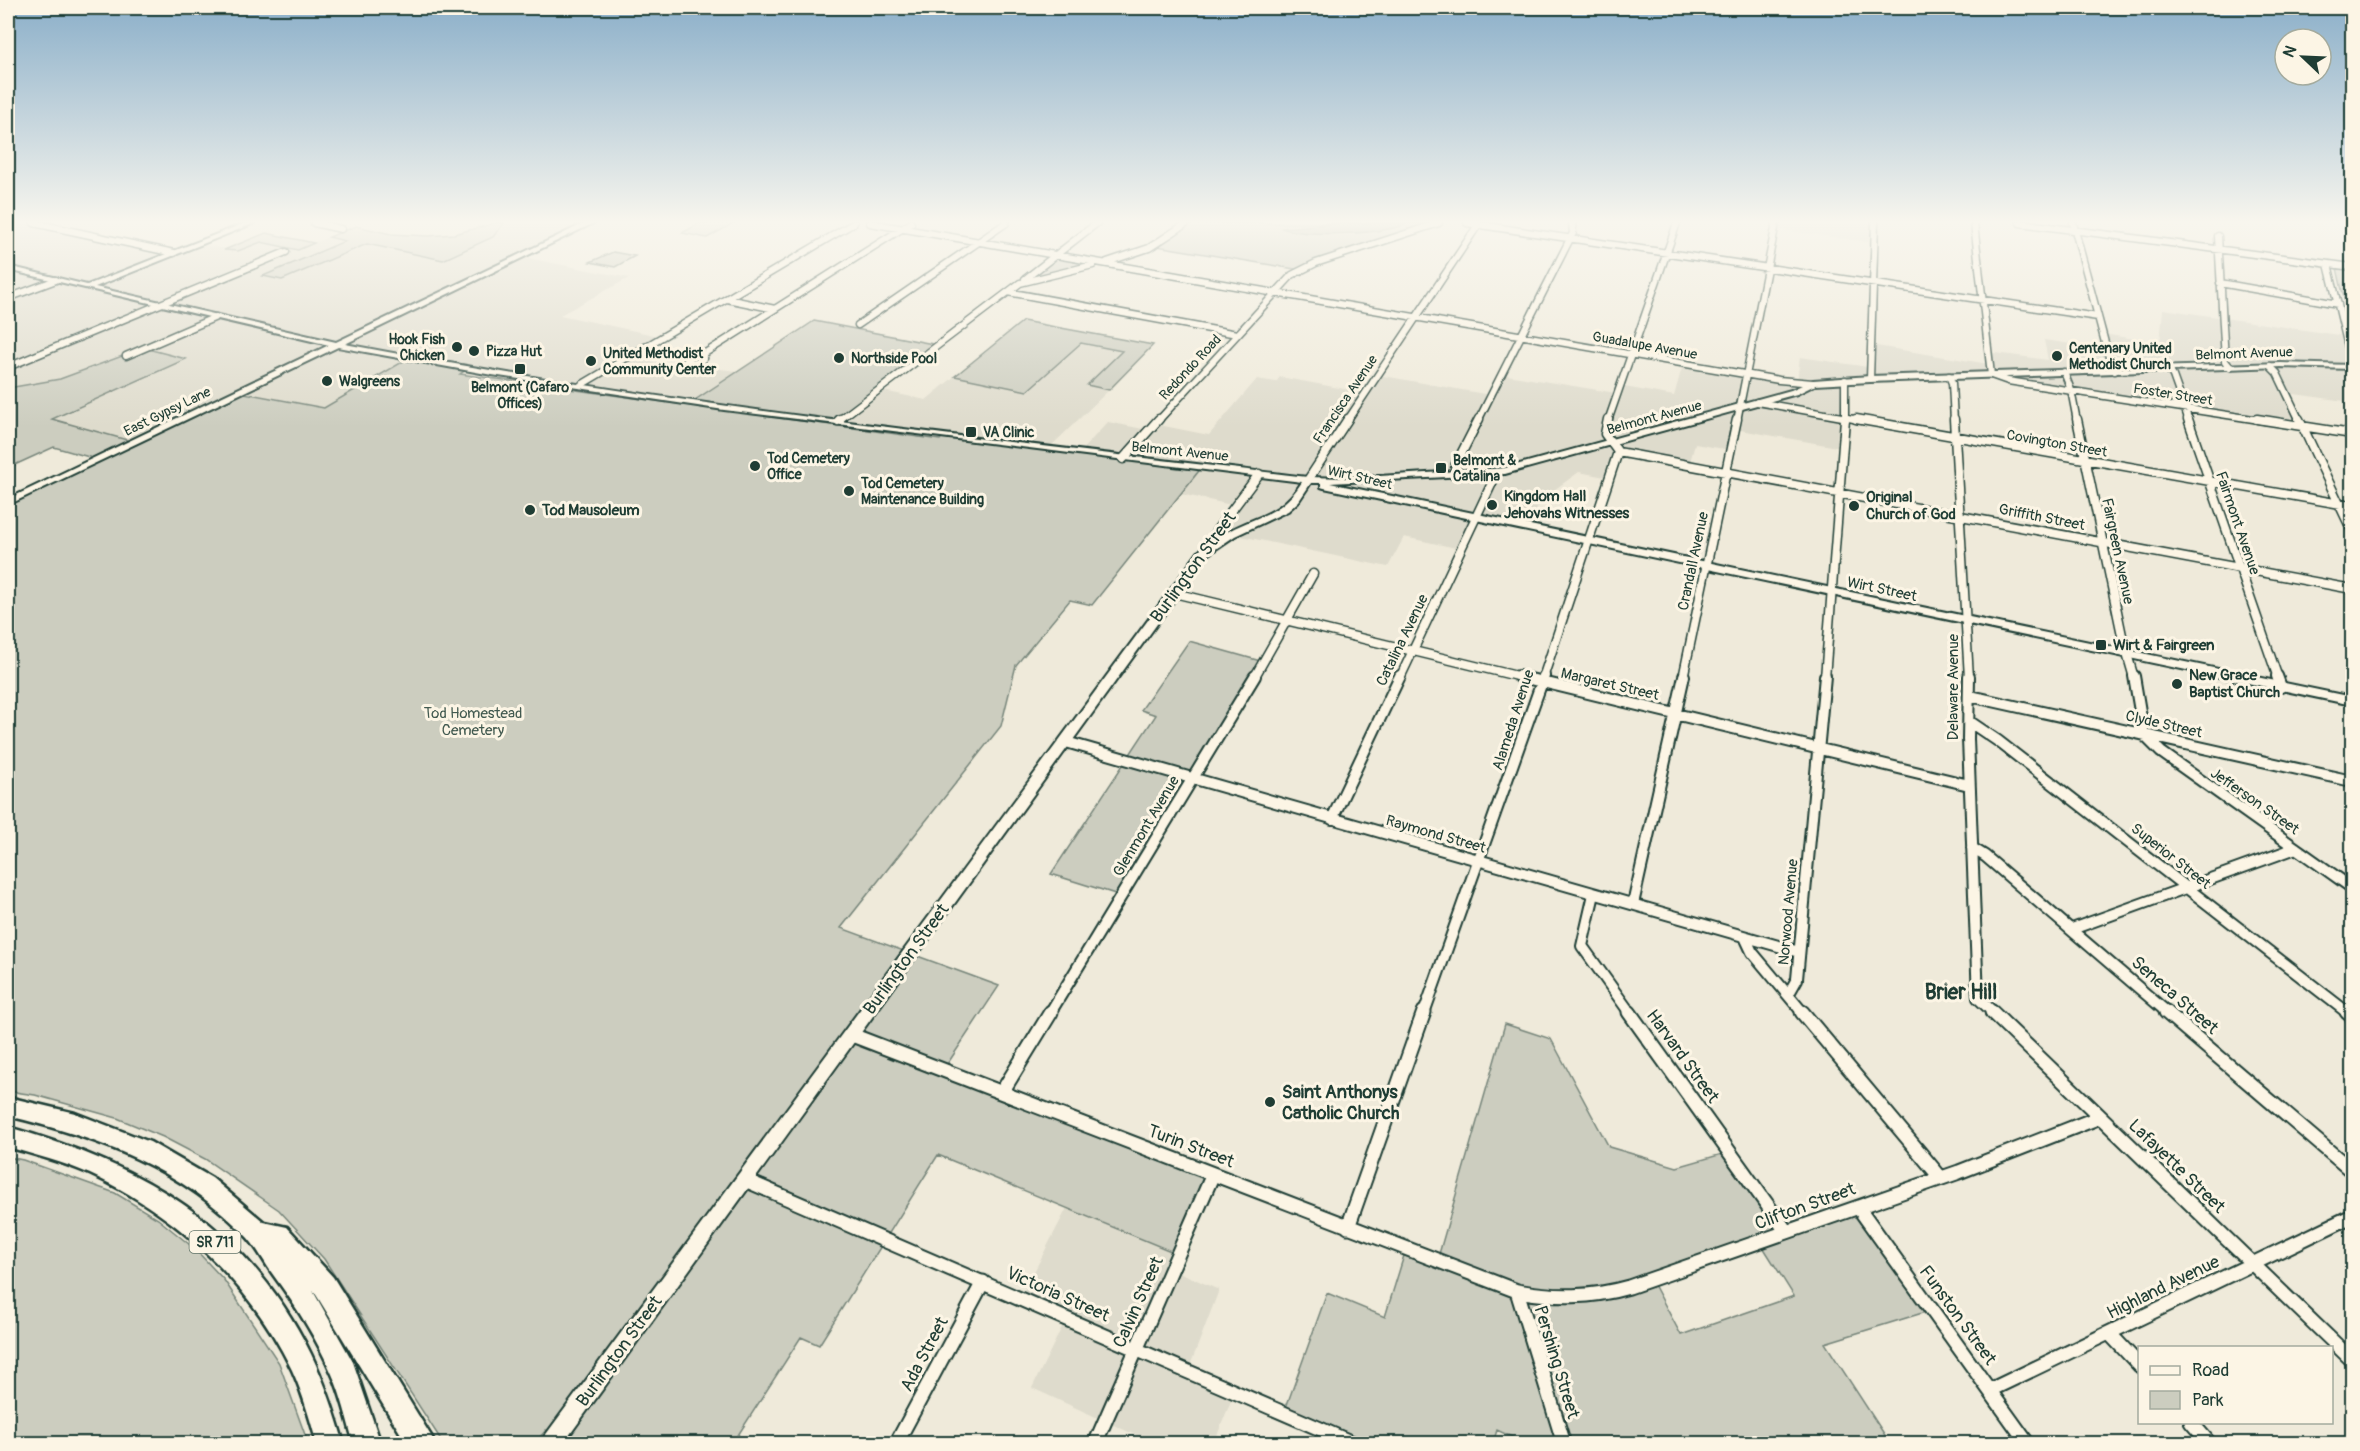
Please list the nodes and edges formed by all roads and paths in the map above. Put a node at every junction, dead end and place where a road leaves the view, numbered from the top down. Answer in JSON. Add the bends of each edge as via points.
{"nodes":[{"id":1,"x":27,"y":291,"type":"edge"},
{"id":2,"x":103,"y":291,"type":"edge"},
{"id":3,"x":192,"y":291,"type":"edge"},
{"id":4,"x":451,"y":291,"type":"edge"},
{"id":5,"x":741,"y":291,"type":"edge"},
{"id":6,"x":804,"y":291,"type":"edge"},
{"id":7,"x":908,"y":291,"type":"edge"},
{"id":8,"x":1261,"y":291,"type":"edge"},
{"id":9,"x":1276,"y":291,"type":"edge"},
{"id":10,"x":1434,"y":291,"type":"edge"},
{"id":11,"x":1544,"y":291,"type":"edge"},
{"id":12,"x":1653,"y":291,"type":"edge"},
{"id":13,"x":1763,"y":291,"type":"edge"},
{"id":14,"x":1872,"y":291,"type":"edge"},
{"id":15,"x":1922,"y":291,"type":"edge"},
{"id":16,"x":1981,"y":291,"type":"edge"},
{"id":17,"x":2091,"y":291,"type":"edge"},
{"id":18,"x":2220,"y":291,"type":"edge"},
{"id":19,"x":2260,"y":291,"type":"edge"},
{"id":20,"x":2335,"y":291,"type":"edge"},
{"id":21,"x":1008,"y":292,"type":"joint"},
{"id":22,"x":1274,"y":293,"type":"junction"},
{"id":23,"x":8,"y":298,"type":"edge"},
{"id":24,"x":727,"y":299,"type":"junction"},
{"id":25,"x":1982,"y":300,"type":"junction"},
{"id":26,"x":160,"y":304,"type":"junction"},
{"id":27,"x":2338,"y":304,"type":"junction"},
{"id":28,"x":775,"y":309,"type":"junction"},
{"id":29,"x":216,"y":317,"type":"junction"},
{"id":30,"x":2098,"y":317,"type":"junction"},
{"id":31,"x":1416,"y":318,"type":"junction"},
{"id":32,"x":858,"y":325,"type":"dead end"},
{"id":33,"x":1237,"y":334,"type":"junction"},
{"id":34,"x":1521,"y":336,"type":"junction"},
{"id":35,"x":337,"y":345,"type":"junction"},
{"id":36,"x":702,"y":355,"type":"dead end"},
{"id":37,"x":1630,"y":355,"type":"junction"},
{"id":38,"x":126,"y":356,"type":"dead end"},
{"id":39,"x":2352,"y":363,"type":"edge"},
{"id":40,"x":2270,"y":366,"type":"junction"},
{"id":41,"x":8,"y":367,"type":"edge"},
{"id":42,"x":2229,"y":367,"type":"junction"},
{"id":43,"x":2352,"y":367,"type":"edge"},
{"id":44,"x":2168,"y":369,"type":"junction"},
{"id":45,"x":2115,"y":371,"type":"junction"},
{"id":46,"x":2064,"y":372,"type":"junction"},
{"id":47,"x":1746,"y":375,"type":"junction"},
{"id":48,"x":1991,"y":375,"type":"junction"},
{"id":49,"x":1949,"y":376,"type":"junction"},
{"id":50,"x":1870,"y":379,"type":"junction"},
{"id":51,"x":1845,"y":380,"type":"junction"},
{"id":52,"x":1813,"y":383,"type":"junction"},
{"id":53,"x":581,"y":385,"type":"junction"},
{"id":54,"x":2071,"y":390,"type":"junction"},
{"id":55,"x":1757,"y":402,"type":"junction"},
{"id":56,"x":1738,"y":408,"type":"junction"},
{"id":57,"x":2184,"y":408,"type":"junction"},
{"id":58,"x":1845,"y":419,"type":"junction"},
{"id":59,"x":838,"y":422,"type":"junction"},
{"id":60,"x":2303,"y":427,"type":"junction"},
{"id":61,"x":2352,"y":434,"type":"edge"},
{"id":62,"x":1956,"y":438,"type":"junction"},
{"id":63,"x":1610,"y":442,"type":"junction"},
{"id":64,"x":1618,"y":452,"type":"junction"},
{"id":65,"x":1123,"y":459,"type":"junction"},
{"id":66,"x":2085,"y":460,"type":"junction"},
{"id":67,"x":1493,"y":472,"type":"junction"},
{"id":68,"x":1726,"y":472,"type":"junction"},
{"id":69,"x":1259,"y":474,"type":"junction"},
{"id":70,"x":1454,"y":474,"type":"junction"},
{"id":71,"x":1308,"y":480,"type":"junction"},
{"id":72,"x":1348,"y":481,"type":"junction"},
{"id":73,"x":2209,"y":481,"type":"junction"},
{"id":74,"x":1840,"y":493,"type":"junction"},
{"id":75,"x":8,"y":502,"type":"edge"},
{"id":76,"x":1406,"y":502,"type":"junction"},
{"id":77,"x":2339,"y":503,"type":"junction"},
{"id":78,"x":2352,"y":506,"type":"edge"},
{"id":79,"x":1960,"y":516,"type":"junction"},
{"id":80,"x":1476,"y":518,"type":"junction"},
{"id":81,"x":2352,"y":531,"type":"edge"},
{"id":82,"x":1589,"y":542,"type":"junction"},
{"id":83,"x":2102,"y":542,"type":"junction"},
{"id":84,"x":1203,"y":553,"type":"junction"},
{"id":85,"x":1708,"y":567,"type":"junction"},
{"id":86,"x":2239,"y":568,"type":"junction"},
{"id":87,"x":1313,"y":574,"type":"dead end"},
{"id":88,"x":2352,"y":589,"type":"edge"},
{"id":89,"x":1174,"y":593,"type":"junction"},
{"id":90,"x":1833,"y":594,"type":"junction"},
{"id":91,"x":1288,"y":620,"type":"junction"},
{"id":92,"x":1967,"y":621,"type":"junction"},
{"id":93,"x":1412,"y":650,"type":"junction"},
{"id":94,"x":2127,"y":655,"type":"junction"},
{"id":95,"x":1541,"y":681,"type":"junction"},
{"id":96,"x":2281,"y":687,"type":"junction"},
{"id":97,"x":1970,"y":696,"type":"junction"},
{"id":98,"x":2352,"y":701,"type":"edge"},
{"id":99,"x":1675,"y":713,"type":"junction"},
{"id":100,"x":1970,"y":722,"type":"junction"},
{"id":101,"x":2144,"y":735,"type":"junction"},
{"id":102,"x":1066,"y":742,"type":"junction"},
{"id":103,"x":1819,"y":748,"type":"junction"},
{"id":104,"x":1192,"y":780,"type":"junction"},
{"id":105,"x":2352,"y":781,"type":"edge"},
{"id":106,"x":1970,"y":785,"type":"junction"},
{"id":107,"x":1332,"y":819,"type":"junction"},
{"id":108,"x":1972,"y":848,"type":"junction"},
{"id":109,"x":2296,"y":848,"type":"junction"},
{"id":110,"x":1477,"y":861,"type":"junction"},
{"id":111,"x":2186,"y":887,"type":"junction"},
{"id":112,"x":2352,"y":888,"type":"edge"},
{"id":113,"x":1594,"y":894,"type":"junction"},
{"id":114,"x":1633,"y":904,"type":"junction"},
{"id":115,"x":2072,"y":929,"type":"junction"},
{"id":116,"x":1745,"y":937,"type":"junction"},
{"id":117,"x":1799,"y":951,"type":"junction"},
{"id":118,"x":1788,"y":995,"type":"junction"},
{"id":119,"x":1978,"y":998,"type":"joint"},
{"id":120,"x":2352,"y":1016,"type":"edge"},
{"id":121,"x":852,"y":1035,"type":"junction"},
{"id":122,"x":1002,"y":1092,"type":"junction"},
{"id":123,"x":8,"y":1107,"type":"edge"},
{"id":124,"x":2100,"y":1117,"type":"junction"},
{"id":125,"x":8,"y":1137,"type":"edge"},
{"id":126,"x":2352,"y":1171,"type":"edge"},
{"id":127,"x":1213,"y":1174,"type":"junction"},
{"id":128,"x":1940,"y":1177,"type":"junction"},
{"id":129,"x":745,"y":1180,"type":"junction"},
{"id":130,"x":1858,"y":1207,"type":"junction"},
{"id":131,"x":2352,"y":1216,"type":"edge"},
{"id":132,"x":1348,"y":1227,"type":"junction"},
{"id":133,"x":1786,"y":1231,"type":"junction"},
{"id":134,"x":258,"y":1232,"type":"junction"},
{"id":135,"x":2253,"y":1264,"type":"junction"},
{"id":136,"x":983,"y":1282,"type":"junction"},
{"id":137,"x":1517,"y":1292,"type":"junction"},
{"id":138,"x":2109,"y":1333,"type":"junction"},
{"id":139,"x":1137,"y":1348,"type":"junction"},
{"id":140,"x":2352,"y":1360,"type":"edge"},
{"id":141,"x":2138,"y":1365,"type":"edge"},
{"id":142,"x":1990,"y":1390,"type":"junction"},
{"id":143,"x":2193,"y":1424,"type":"edge"},
{"id":144,"x":554,"y":1440,"type":"edge"},
{"id":145,"x":332,"y":1443,"type":"edge"},
{"id":146,"x":368,"y":1443,"type":"edge"},
{"id":147,"x":423,"y":1443,"type":"edge"},
{"id":148,"x":896,"y":1443,"type":"edge"},
{"id":149,"x":1095,"y":1443,"type":"edge"},
{"id":150,"x":1355,"y":1443,"type":"edge"},
{"id":151,"x":1564,"y":1443,"type":"edge"},
{"id":152,"x":2028,"y":1443,"type":"edge"},
{"id":153,"x":2210,"y":1443,"type":"edge"}],
"edges":[{"from":1,"to":23,"type":"street"},
{"from":2,"to":26,"type":"main road","name":"Belmont Avenue"},
{"from":3,"to":26,"type":"street"},
{"from":4,"to":35,"type":"main road","name":"East Gypsy Lane"},
{"from":5,"to":24,"type":"street"},
{"from":6,"to":28,"type":"street"},
{"from":7,"to":32,"type":"street"},
{"from":8,"to":22,"type":"street","name":"Guadalupe Avenue"},
{"from":9,"to":22,"type":"street","name":"Redondo Road"},
{"from":10,"to":31,"type":"street","name":"Francisca Avenue"},
{"from":11,"to":34,"type":"street"},
{"from":12,"to":37,"type":"street"},
{"from":13,"to":47,"type":"street","name":"Crandall Avenue"},
{"from":14,"to":50,"type":"street"},
{"from":15,"to":25,"type":"street"},
{"from":16,"to":25,"type":"street"},
{"from":17,"to":30,"type":"street"},
{"from":18,"to":42,"type":"street","via":[[2225,361]]},
{"from":19,"to":27,"type":"street"},
{"from":20,"to":27,"type":"street"},
{"from":21,"to":33,"type":"street"},
{"from":21,"to":59,"type":"street"},
{"from":22,"to":31,"type":"street","name":"Guadalupe Avenue"},
{"from":22,"to":33,"type":"street","name":"Redondo Road"},
{"from":24,"to":28,"type":"street"},
{"from":24,"to":53,"type":"street"},
{"from":25,"to":30,"type":"street"},
{"from":25,"to":48,"type":"street"},
{"from":26,"to":29,"type":"main road","name":"Belmont Avenue"},
{"from":26,"to":41,"type":"street"},
{"from":27,"to":39,"type":"street"},
{"from":28,"to":36,"type":"street"},
{"from":29,"to":35,"type":"main road","name":"Belmont Avenue"},
{"from":29,"to":38,"type":"street"},
{"from":30,"to":45,"type":"street"},
{"from":31,"to":34,"type":"street","name":"Guadalupe Avenue"},
{"from":31,"to":71,"type":"street","name":"Francisca Avenue"},
{"from":33,"to":65,"type":"street","name":"Redondo Road"},
{"from":34,"to":37,"type":"street","name":"Guadalupe Avenue"},
{"from":34,"to":70,"type":"street"},
{"from":35,"to":53,"type":"main road","name":"Belmont Avenue"},
{"from":35,"to":75,"type":"main road","name":"East Gypsy Lane"},
{"from":37,"to":47,"type":"street","name":"Guadalupe Avenue"},
{"from":37,"to":63,"type":"street","via":[[1605,428]]},
{"from":40,"to":42,"type":"main road","name":"Belmont Avenue"},
{"from":40,"to":43,"type":"main road","name":"Belmont Avenue"},
{"from":40,"to":60,"type":"street"},
{"from":42,"to":44,"type":"main road","name":"Belmont Avenue"},
{"from":44,"to":45,"type":"main road","name":"Belmont Avenue"},
{"from":44,"to":57,"type":"street","name":"Fairmont Avenue"},
{"from":45,"to":46,"type":"main road","name":"Belmont Avenue"},
{"from":46,"to":48,"type":"main road","name":"Belmont Avenue"},
{"from":46,"to":54,"type":"street","name":"Fairgreen Avenue"},
{"from":47,"to":52,"type":"street","name":"Guadalupe Avenue"},
{"from":47,"to":56,"type":"street","name":"Crandall Avenue"},
{"from":48,"to":49,"type":"main road","name":"Belmont Avenue"},
{"from":48,"to":54,"type":"street","name":"Foster Street"},
{"from":49,"to":50,"type":"main road","name":"Belmont Avenue"},
{"from":49,"to":62,"type":"street","name":"Delaware Avenue"},
{"from":50,"to":51,"type":"main road","name":"Belmont Avenue"},
{"from":51,"to":52,"type":"main road","name":"Belmont Avenue"},
{"from":51,"to":58,"type":"street"},
{"from":52,"to":55,"type":"main road","name":"Belmont Avenue"},
{"from":53,"to":59,"type":"main road","name":"Belmont Avenue"},
{"from":54,"to":57,"type":"street","name":"Foster Street"},
{"from":54,"to":66,"type":"street","name":"Fairgreen Avenue"},
{"from":55,"to":56,"type":"main road","name":"Belmont Avenue"},
{"from":55,"to":58,"type":"street","name":"Covington Street"},
{"from":56,"to":63,"type":"main road","name":"Belmont Avenue"},
{"from":56,"to":68,"type":"street","name":"Crandall Avenue"},
{"from":57,"to":60,"type":"street","name":"Foster Street"},
{"from":57,"to":73,"type":"street","name":"Fairmont Avenue"},
{"from":58,"to":62,"type":"street","name":"Covington Street"},
{"from":58,"to":74,"type":"street","name":"Norwood Avenue"},
{"from":59,"to":65,"type":"main road","name":"Belmont Avenue"},
{"from":60,"to":61,"type":"street","name":"Foster Street"},
{"from":60,"to":77,"type":"street"},
{"from":62,"to":66,"type":"street","name":"Covington Street"},
{"from":62,"to":79,"type":"street","name":"Delaware Avenue"},
{"from":63,"to":64,"type":"street"},
{"from":63,"to":67,"type":"main road","name":"Belmont Avenue"},
{"from":64,"to":68,"type":"street","name":"Griffith Street"},
{"from":64,"to":82,"type":"street","name":"Alameda Avenue"},
{"from":65,"to":69,"type":"main road","name":"Belmont Avenue"},
{"from":66,"to":73,"type":"street","name":"Covington Street"},
{"from":66,"to":83,"type":"street","name":"Fairgreen Avenue"},
{"from":67,"to":70,"type":"main road","name":"Belmont Avenue"},
{"from":67,"to":80,"type":"street","name":"Catalina Avenue","via":[[1493,481]]},
{"from":68,"to":74,"type":"street","name":"Griffith Street"},
{"from":68,"to":85,"type":"street","name":"Crandall Avenue"},
{"from":69,"to":71,"type":"main road","name":"Belmont Avenue"},
{"from":69,"to":84,"type":"street","name":"Burlington Street"},
{"from":70,"to":72,"type":"main road","name":"Belmont Avenue"},
{"from":71,"to":72,"type":"main road","name":"Belmont Avenue"},
{"from":71,"to":76,"type":"main road","name":"Wirt Street"},
{"from":71,"to":84,"type":"main road","name":"Francisca Avenue","via":[[1285,509],[1231,534]]},
{"from":72,"to":76,"type":"main road","name":"Wirt Street"},
{"from":73,"to":77,"type":"street","name":"Covington Street"},
{"from":73,"to":86,"type":"street","name":"Fairmont Avenue"},
{"from":74,"to":79,"type":"street","name":"Griffith Street"},
{"from":74,"to":90,"type":"street","name":"Norwood Avenue"},
{"from":76,"to":80,"type":"main road","name":"Wirt Street"},
{"from":77,"to":78,"type":"street","name":"Covington Street"},
{"from":77,"to":81,"type":"street"},
{"from":79,"to":83,"type":"street","name":"Griffith Street"},
{"from":79,"to":92,"type":"street","name":"Delaware Avenue"},
{"from":80,"to":82,"type":"main road","name":"Wirt Street"},
{"from":80,"to":93,"type":"street","name":"Catalina Avenue"},
{"from":82,"to":85,"type":"main road","name":"Wirt Street"},
{"from":82,"to":95,"type":"street","name":"Alameda Avenue"},
{"from":83,"to":86,"type":"street","name":"Griffith Street"},
{"from":83,"to":94,"type":"street","name":"Fairgreen Avenue"},
{"from":84,"to":89,"type":"main road","name":"Burlington Street"},
{"from":85,"to":90,"type":"main road","name":"Wirt Street"},
{"from":85,"to":99,"type":"street","name":"Crandall Avenue"},
{"from":86,"to":88,"type":"street","name":"Griffith Street"},
{"from":86,"to":96,"type":"street","name":"Fairmont Avenue"},
{"from":87,"to":91,"type":"street","name":"Glenmont Avenue"},
{"from":89,"to":91,"type":"street","name":"Margaret Street"},
{"from":89,"to":102,"type":"main road","name":"Burlington Street"},
{"from":90,"to":92,"type":"main road","name":"Wirt Street"},
{"from":90,"to":103,"type":"street","name":"Norwood Avenue"},
{"from":91,"to":93,"type":"street","name":"Margaret Street"},
{"from":91,"to":104,"type":"street","name":"Glenmont Avenue"},
{"from":92,"to":94,"type":"main road","name":"Wirt Street"},
{"from":92,"to":97,"type":"street","name":"Delaware Avenue"},
{"from":93,"to":95,"type":"street","name":"Margaret Street"},
{"from":93,"to":107,"type":"street","name":"Catalina Avenue"},
{"from":94,"to":96,"type":"main road","name":"Wirt Street"},
{"from":94,"to":101,"type":"street","name":"Fairgreen Avenue"},
{"from":95,"to":99,"type":"street","name":"Margaret Street"},
{"from":95,"to":110,"type":"street","name":"Alameda Avenue"},
{"from":96,"to":98,"type":"main road","name":"Wirt Street"},
{"from":97,"to":100,"type":"street","name":"Delaware Avenue"},
{"from":97,"to":101,"type":"street","name":"Clyde Street"},
{"from":99,"to":103,"type":"street","name":"Margaret Street"},
{"from":99,"to":114,"type":"street","name":"Crandall Avenue"},
{"from":100,"to":106,"type":"street","name":"Delaware Avenue"},
{"from":100,"to":111,"type":"street","name":"Superior Street"},
{"from":101,"to":105,"type":"street","name":"Clyde Street"},
{"from":101,"to":109,"type":"street","name":"Jefferson Street","via":[[2161,752]]},
{"from":102,"to":104,"type":"street","name":"Raymond Street"},
{"from":102,"to":121,"type":"main road","name":"Burlington Street"},
{"from":103,"to":106,"type":"street","name":"Margaret Street"},
{"from":103,"to":117,"type":"street","name":"Norwood Avenue"},
{"from":104,"to":107,"type":"street","name":"Raymond Street"},
{"from":104,"to":122,"type":"street","name":"Glenmont Avenue"},
{"from":106,"to":108,"type":"street","name":"Delaware Avenue"},
{"from":107,"to":110,"type":"street","name":"Raymond Street"},
{"from":108,"to":115,"type":"street","name":"Seneca Street"},
{"from":108,"to":119,"type":"street","name":"Delaware Avenue"},
{"from":109,"to":111,"type":"street"},
{"from":109,"to":112,"type":"street","name":"Jefferson Street"},
{"from":110,"to":113,"type":"street","name":"Raymond Street"},
{"from":110,"to":132,"type":"street","name":"Alameda Avenue"},
{"from":111,"to":115,"type":"street"},
{"from":111,"to":120,"type":"street","name":"Superior Street"},
{"from":113,"to":114,"type":"street","name":"Raymond Street"},
{"from":113,"to":133,"type":"street","name":"Harvard Street","via":[[1582,946]]},
{"from":114,"to":116,"type":"street","name":"Raymond Street"},
{"from":115,"to":126,"type":"street","name":"Seneca Street"},
{"from":116,"to":117,"type":"street","name":"Raymond Street"},
{"from":116,"to":118,"type":"street","via":[[1752,952]]},
{"from":117,"to":118,"type":"street","name":"Norwood Avenue","via":[[1797,979]]},
{"from":118,"to":128,"type":"street"},
{"from":119,"to":124,"type":"street","name":"Lafayette Street"},
{"from":121,"to":122,"type":"street","name":"Turin Street"},
{"from":121,"to":129,"type":"main road","name":"Burlington Street"},
{"from":122,"to":127,"type":"street","name":"Turin Street"},
{"from":123,"to":134,"type":"highway","number":"SR 711","via":[[101,1132],[149,1153],[216,1195]]},
{"from":124,"to":128,"type":"street","name":"Clifton Street"},
{"from":124,"to":135,"type":"street","name":"Lafayette Street"},
{"from":125,"to":145,"type":"highway","number":"SR 711","via":[[41,1144],[114,1173],[172,1206],[208,1235],[242,1270],[280,1323]]},
{"from":127,"to":132,"type":"street","name":"Turin Street"},
{"from":127,"to":139,"type":"street","name":"Calvin Street"},
{"from":128,"to":130,"type":"street","name":"Clifton Street"},
{"from":129,"to":136,"type":"street","name":"Victoria Street"},
{"from":129,"to":144,"type":"main road","name":"Burlington Street"},
{"from":130,"to":133,"type":"street","name":"Clifton Street"},
{"from":130,"to":142,"type":"street","name":"Funston Street"},
{"from":131,"to":135,"type":"street","name":"Highland Avenue"},
{"from":132,"to":137,"type":"street","name":"Turin Street"},
{"from":133,"to":137,"type":"street","name":"Clifton Street","via":[[1595,1296]]},
{"from":134,"to":146,"type":"highway","number":"SR 711","via":[[311,1307],[341,1364]]},
{"from":134,"to":147,"type":"highway","via":[[279,1235],[324,1285]]},
{"from":135,"to":138,"type":"street","name":"Highland Avenue"},
{"from":135,"to":140,"type":"street","name":"Lafayette Street"},
{"from":136,"to":139,"type":"street","name":"Victoria Street"},
{"from":136,"to":148,"type":"street","name":"Ada Street"},
{"from":137,"to":151,"type":"street","name":"Pershing Street"},
{"from":138,"to":141,"type":"street"},
{"from":138,"to":142,"type":"street","name":"Highland Avenue"},
{"from":139,"to":149,"type":"street","name":"Calvin Street"},
{"from":139,"to":150,"type":"street","name":"Victoria Street"},
{"from":142,"to":152,"type":"street","name":"Funston Street"},
{"from":143,"to":153,"type":"street"}]}
